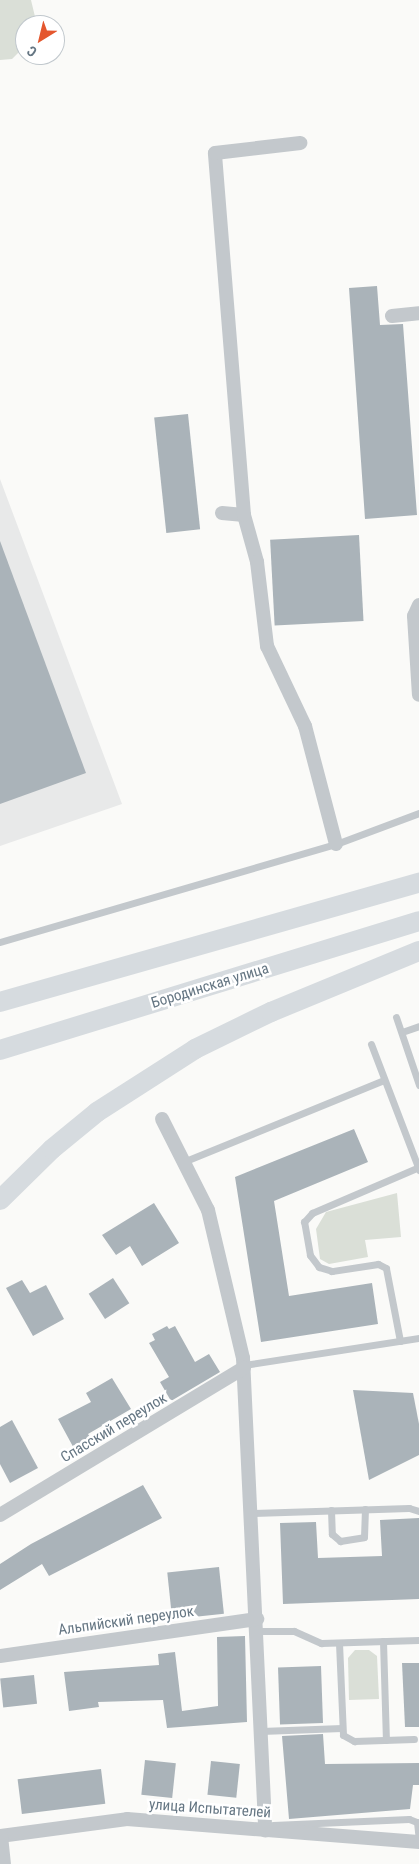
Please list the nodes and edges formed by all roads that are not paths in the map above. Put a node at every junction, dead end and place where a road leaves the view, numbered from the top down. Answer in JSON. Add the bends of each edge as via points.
{"nodes":[{"id":1,"x":300,"y":143,"type":"dead end"},
{"id":2,"x":419,"y":313,"type":"edge"},
{"id":3,"x":392,"y":316,"type":"dead end"},
{"id":4,"x":222,"y":512,"type":"dead end"},
{"id":5,"x":244,"y":516,"type":"junction"},
{"id":6,"x":419,"y":605,"type":"edge"},
{"id":7,"x":419,"y":696,"type":"edge"},
{"id":8,"x":419,"y":813,"type":"edge"},
{"id":9,"x":336,"y":844,"type":"junction"},
{"id":10,"x":419,"y":883,"type":"edge"},
{"id":11,"x":419,"y":921,"type":"edge"},
{"id":12,"x":0,"y":942,"type":"edge"},
{"id":13,"x":419,"y":952,"type":"edge"},
{"id":14,"x":0,"y":1002,"type":"edge"},
{"id":15,"x":396,"y":1017,"type":"dead end"},
{"id":16,"x":419,"y":1026,"type":"edge"},
{"id":17,"x":402,"y":1032,"type":"junction"},
{"id":18,"x":371,"y":1044,"type":"dead end"},
{"id":19,"x":0,"y":1050,"type":"edge"},
{"id":20,"x":384,"y":1080,"type":"junction"},
{"id":21,"x":419,"y":1085,"type":"edge"},
{"id":22,"x":162,"y":1119,"type":"dead end"},
{"id":23,"x":182,"y":1162,"type":"junction"},
{"id":24,"x":419,"y":1168,"type":"edge"},
{"id":25,"x":0,"y":1200,"type":"edge"},
{"id":26,"x":419,"y":1338,"type":"edge"},
{"id":27,"x":400,"y":1341,"type":"junction"},
{"id":28,"x":244,"y":1367,"type":"junction"},
{"id":29,"x":365,"y":1509,"type":"junction"},
{"id":30,"x":331,"y":1510,"type":"junction"},
{"id":31,"x":419,"y":1511,"type":"edge"},
{"id":32,"x":253,"y":1513,"type":"junction"},
{"id":33,"x":0,"y":1515,"type":"edge"},
{"id":34,"x":257,"y":1625,"type":"junction"},
{"id":35,"x":419,"y":1640,"type":"edge"},
{"id":36,"x":383,"y":1641,"type":"junction"},
{"id":37,"x":339,"y":1643,"type":"junction"},
{"id":38,"x":0,"y":1656,"type":"edge"},
{"id":39,"x":342,"y":1728,"type":"junction"},
{"id":40,"x":261,"y":1731,"type":"junction"},
{"id":41,"x":414,"y":1739,"type":"dead end"},
{"id":42,"x":386,"y":1740,"type":"junction"},
{"id":43,"x":264,"y":1827,"type":"junction"},
{"id":44,"x":1,"y":1836,"type":"edge"},
{"id":45,"x":419,"y":1842,"type":"edge"},
{"id":46,"x":4,"y":1864,"type":"edge"}],
"edges":[{"from":1,"to":5,"type":"street","via":[[215,153]]},
{"from":2,"to":3,"type":"street"},
{"from":4,"to":5,"type":"street"},
{"from":5,"to":9,"type":"street","via":[[256,562],[267,646],[305,726]]},
{"from":6,"to":7,"type":"street","via":[[414,616]]},
{"from":8,"to":9,"type":"lane"},
{"from":9,"to":12,"type":"lane"},
{"from":10,"to":14,"type":"street"},
{"from":11,"to":19,"type":"street","name":"Бородинская улица"},
{"from":13,"to":25,"type":"street","via":[[271,1012],[195,1049],[97,1112],[52,1149]]},
{"from":15,"to":17,"type":"lane"},
{"from":16,"to":17,"type":"lane"},
{"from":17,"to":21,"type":"lane"},
{"from":18,"to":20,"type":"lane"},
{"from":20,"to":23,"type":"lane"},
{"from":20,"to":24,"type":"lane"},
{"from":22,"to":23,"type":"street"},
{"from":23,"to":28,"type":"street","via":[[208,1210]]},
{"from":24,"to":27,"type":"lane","via":[[312,1213],[304,1222],[310,1255],[319,1267],[332,1270],[378,1264],[386,1268]]},
{"from":26,"to":27,"type":"lane"},
{"from":27,"to":28,"type":"lane"},
{"from":28,"to":32,"type":"street"},
{"from":28,"to":33,"type":"street","name":"Спасский переулок"},
{"from":29,"to":30,"type":"lane"},
{"from":29,"to":30,"type":"lane","via":[[365,1536],[349,1540],[333,1537]]},
{"from":29,"to":31,"type":"lane"},
{"from":30,"to":32,"type":"lane"},
{"from":32,"to":34,"type":"street"},
{"from":34,"to":37,"type":"lane","via":[[286,1630],[316,1642]]},
{"from":34,"to":38,"type":"street","name":"Альпийский переулок"},
{"from":34,"to":40,"type":"street"},
{"from":35,"to":36,"type":"lane"},
{"from":36,"to":37,"type":"lane"},
{"from":36,"to":42,"type":"lane"},
{"from":37,"to":39,"type":"lane"},
{"from":39,"to":40,"type":"lane"},
{"from":39,"to":42,"type":"lane","via":[[343,1735],[351,1740]]},
{"from":40,"to":43,"type":"street"},
{"from":41,"to":42,"type":"lane"},
{"from":43,"to":44,"type":"street","name":"улица Испытателей","via":[[127,1819]]},
{"from":43,"to":45,"type":"street","name":"улица Испытателей"},
{"from":43,"to":45,"type":"lane","via":[[409,1819],[416,1822]]},
{"from":44,"to":46,"type":"street"}]}
